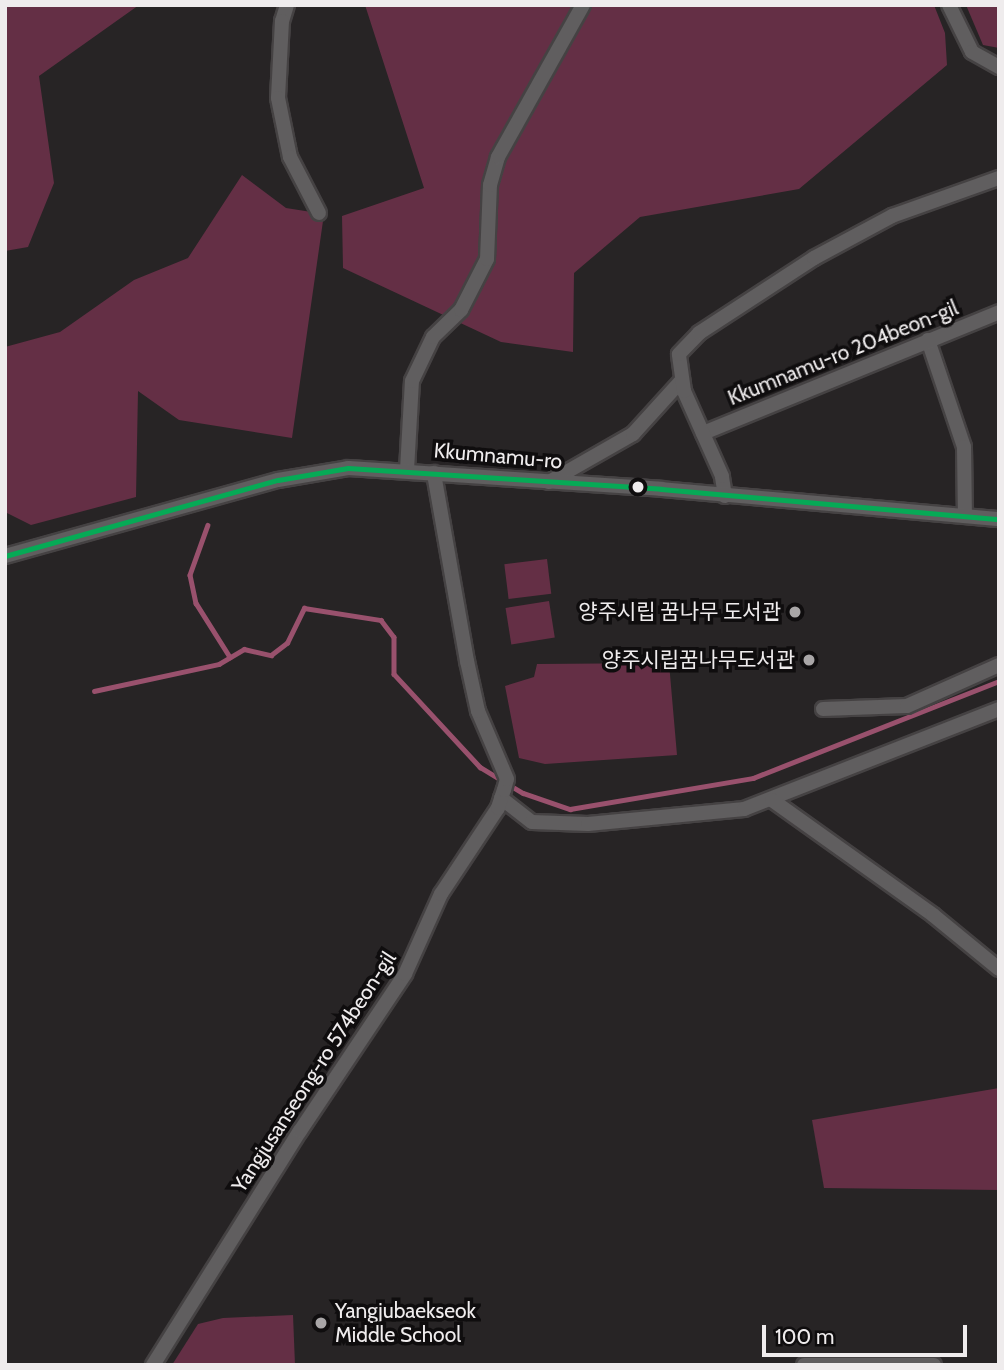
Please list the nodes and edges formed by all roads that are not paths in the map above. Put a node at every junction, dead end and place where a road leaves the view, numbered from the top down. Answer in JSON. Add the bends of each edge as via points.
{"nodes":[{"id":1,"x":287,"y":5,"type":"edge"},
{"id":2,"x":583,"y":5,"type":"edge"},
{"id":3,"x":949,"y":5,"type":"edge"},
{"id":4,"x":999,"y":67,"type":"edge"},
{"id":5,"x":999,"y":178,"type":"edge"},
{"id":6,"x":319,"y":213,"type":"dead end"},
{"id":7,"x":999,"y":312,"type":"edge"},
{"id":8,"x":928,"y":340,"type":"junction"},
{"id":9,"x":682,"y":380,"type":"junction"},
{"id":10,"x":703,"y":433,"type":"junction"},
{"id":11,"x":407,"y":470,"type":"junction"},
{"id":12,"x":434,"y":473,"type":"junction"},
{"id":13,"x":549,"y":482,"type":"junction"},
{"id":14,"x":725,"y":496,"type":"junction"},
{"id":15,"x":965,"y":516,"type":"junction"},
{"id":16,"x":999,"y":519,"type":"edge"},
{"id":17,"x":5,"y":556,"type":"edge"},
{"id":18,"x":999,"y":665,"type":"edge"},
{"id":19,"x":823,"y":709,"type":"dead end"},
{"id":20,"x":999,"y":709,"type":"edge"},
{"id":21,"x":504,"y":789,"type":"junction"},
{"id":22,"x":772,"y":800,"type":"junction"},
{"id":23,"x":999,"y":969,"type":"edge"},
{"id":24,"x":153,"y":1365,"type":"edge"},
{"id":25,"x":804,"y":1365,"type":"edge"},
{"id":26,"x":934,"y":1365,"type":"edge"}],
"edges":[{"from":1,"to":6,"type":"street","via":[[278,98],[290,157]]},
{"from":2,"to":11,"type":"street","via":[[498,157],[490,185],[487,259],[461,310],[433,337],[412,381]]},
{"from":3,"to":4,"type":"street","via":[[972,52]]},
{"from":5,"to":9,"type":"street","via":[[892,216],[814,258],[699,333],[679,354]]},
{"from":7,"to":8,"type":"street","name":"Kkumnamu-ro 204beon-gil"},
{"from":8,"to":10,"type":"street","name":"Kkumnamu-ro 204beon-gil"},
{"from":8,"to":15,"type":"street","via":[[964,447]]},
{"from":9,"to":10,"type":"street"},
{"from":9,"to":13,"type":"street","via":[[634,434]]},
{"from":10,"to":14,"type":"street"},
{"from":11,"to":12,"type":"street","name":"Kkumnamu-ro"},
{"from":11,"to":17,"type":"street","name":"Kkumnamu-ro","via":[[319,471]]},
{"from":12,"to":13,"type":"street","name":"Kkumnamu-ro"},
{"from":12,"to":21,"type":"street","via":[[478,711]]},
{"from":13,"to":14,"type":"street","name":"Kkumnamu-ro"},
{"from":14,"to":15,"type":"street","name":"Kkumnamu-ro"},
{"from":15,"to":16,"type":"street","name":"Kkumnamu-ro"},
{"from":18,"to":19,"type":"street","via":[[907,706]]},
{"from":20,"to":22,"type":"street"},
{"from":21,"to":22,"type":"street","via":[[533,822],[588,824],[744,809]]},
{"from":21,"to":24,"type":"street","name":"Yangjusanseong-ro 574beon-gil","via":[[441,894],[405,974],[300,1130]]},
{"from":22,"to":23,"type":"street","via":[[933,915]]},
{"from":25,"to":26,"type":"street"}]}
